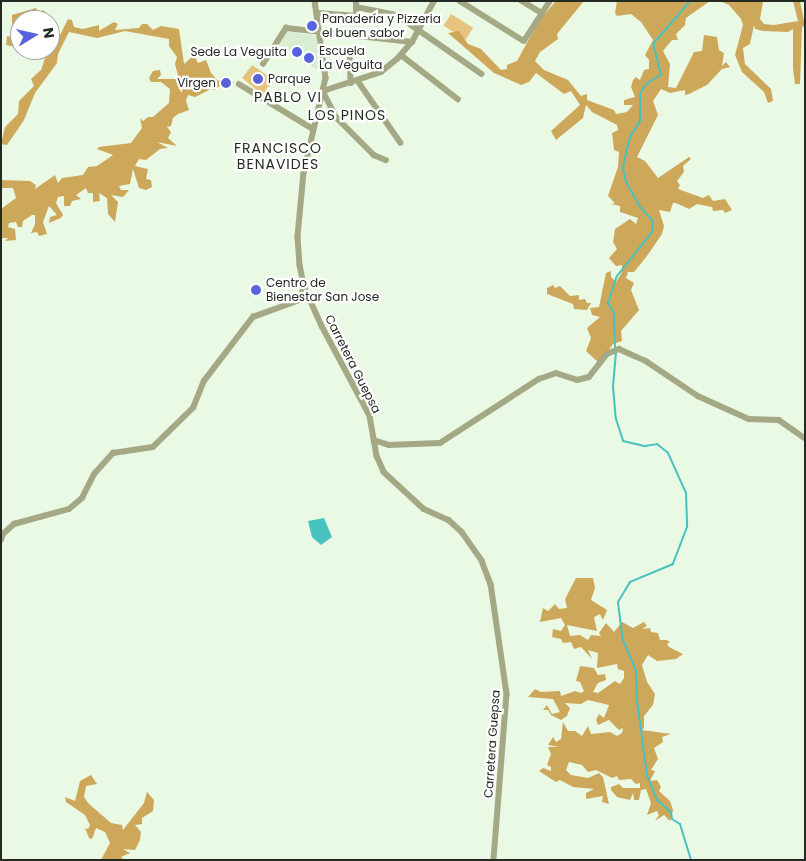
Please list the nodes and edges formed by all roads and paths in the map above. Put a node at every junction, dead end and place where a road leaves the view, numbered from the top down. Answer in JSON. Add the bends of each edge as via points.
{"nodes":[{"id":1,"x":316,"y":1,"type":"edge"},
{"id":2,"x":434,"y":1,"type":"edge"},
{"id":3,"x":460,"y":1,"type":"edge"},
{"id":4,"x":522,"y":1,"type":"edge"},
{"id":5,"x":550,"y":1,"type":"edge"},
{"id":6,"x":356,"y":4,"type":"edge"},
{"id":7,"x":317,"y":13,"type":"junction"},
{"id":8,"x":542,"y":13,"type":"junction"},
{"id":9,"x":320,"y":31,"type":"junction"},
{"id":10,"x":418,"y":31,"type":"junction"},
{"id":11,"x":412,"y":42,"type":"junction"},
{"id":12,"x":350,"y":52,"type":"dead end"},
{"id":13,"x":401,"y":55,"type":"junction"},
{"id":14,"x":263,"y":64,"type":"dead end"},
{"id":15,"x":482,"y":74,"type":"dead end"},
{"id":16,"x":358,"y":81,"type":"junction"},
{"id":17,"x":351,"y":83,"type":"junction"},
{"id":18,"x":239,"y":84,"type":"dead end"},
{"id":19,"x":324,"y":91,"type":"junction"},
{"id":20,"x":458,"y":99,"type":"dead end"},
{"id":21,"x":313,"y":129,"type":"junction"},
{"id":22,"x":401,"y":142,"type":"dead end"},
{"id":23,"x":386,"y":160,"type":"dead end"},
{"id":24,"x":304,"y":286,"type":"junction"},
{"id":25,"x":805,"y":438,"type":"edge"},
{"id":26,"x":374,"y":440,"type":"junction"},
{"id":27,"x":1,"y":540,"type":"edge"},
{"id":28,"x":494,"y":860,"type":"edge"}],
"edges":[{"from":1,"to":7,"type":"street"},
{"from":2,"to":10,"type":"street"},
{"from":3,"to":8,"type":"street","via":[[524,41]]},
{"from":4,"to":8,"type":"street"},
{"from":5,"to":8,"type":"street"},
{"from":6,"to":7,"type":"street","via":[[356,16]]},
{"from":6,"to":10,"type":"street","via":[[397,15]]},
{"from":7,"to":9,"type":"street"},
{"from":9,"to":11,"type":"street"},
{"from":9,"to":14,"type":"street","via":[[286,28]]},
{"from":9,"to":19,"type":"street","via":[[326,69]]},
{"from":10,"to":11,"type":"street"},
{"from":10,"to":15,"type":"street"},
{"from":11,"to":13,"type":"street"},
{"from":12,"to":17,"type":"street"},
{"from":13,"to":16,"type":"street","via":[[381,72]]},
{"from":13,"to":20,"type":"street"},
{"from":16,"to":17,"type":"street"},
{"from":16,"to":22,"type":"street"},
{"from":17,"to":19,"type":"street"},
{"from":18,"to":21,"type":"street"},
{"from":19,"to":21,"type":"street","name":"Carretera Guepsa"},
{"from":19,"to":23,"type":"street","via":[[329,109],[336,117],[374,155]]},
{"from":21,"to":24,"type":"street","name":"Carretera Guepsa","via":[[304,173],[298,236]]},
{"from":24,"to":26,"type":"street","name":"Carretera Guepsa","via":[[370,416]]},
{"from":24,"to":27,"type":"street","via":[[300,300],[253,318],[204,381],[193,408],[152,447],[112,453],[95,473],[82,498],[68,509],[14,524]]},
{"from":25,"to":26,"type":"street","via":[[780,420],[749,418],[698,396],[646,361],[616,350],[589,377],[577,380],[556,373],[539,379],[440,443],[389,445]]},
{"from":26,"to":28,"type":"street","name":"Carretera Guepsa","via":[[384,472],[416,503],[449,520],[462,532],[482,561],[491,584],[507,694]]}]}
